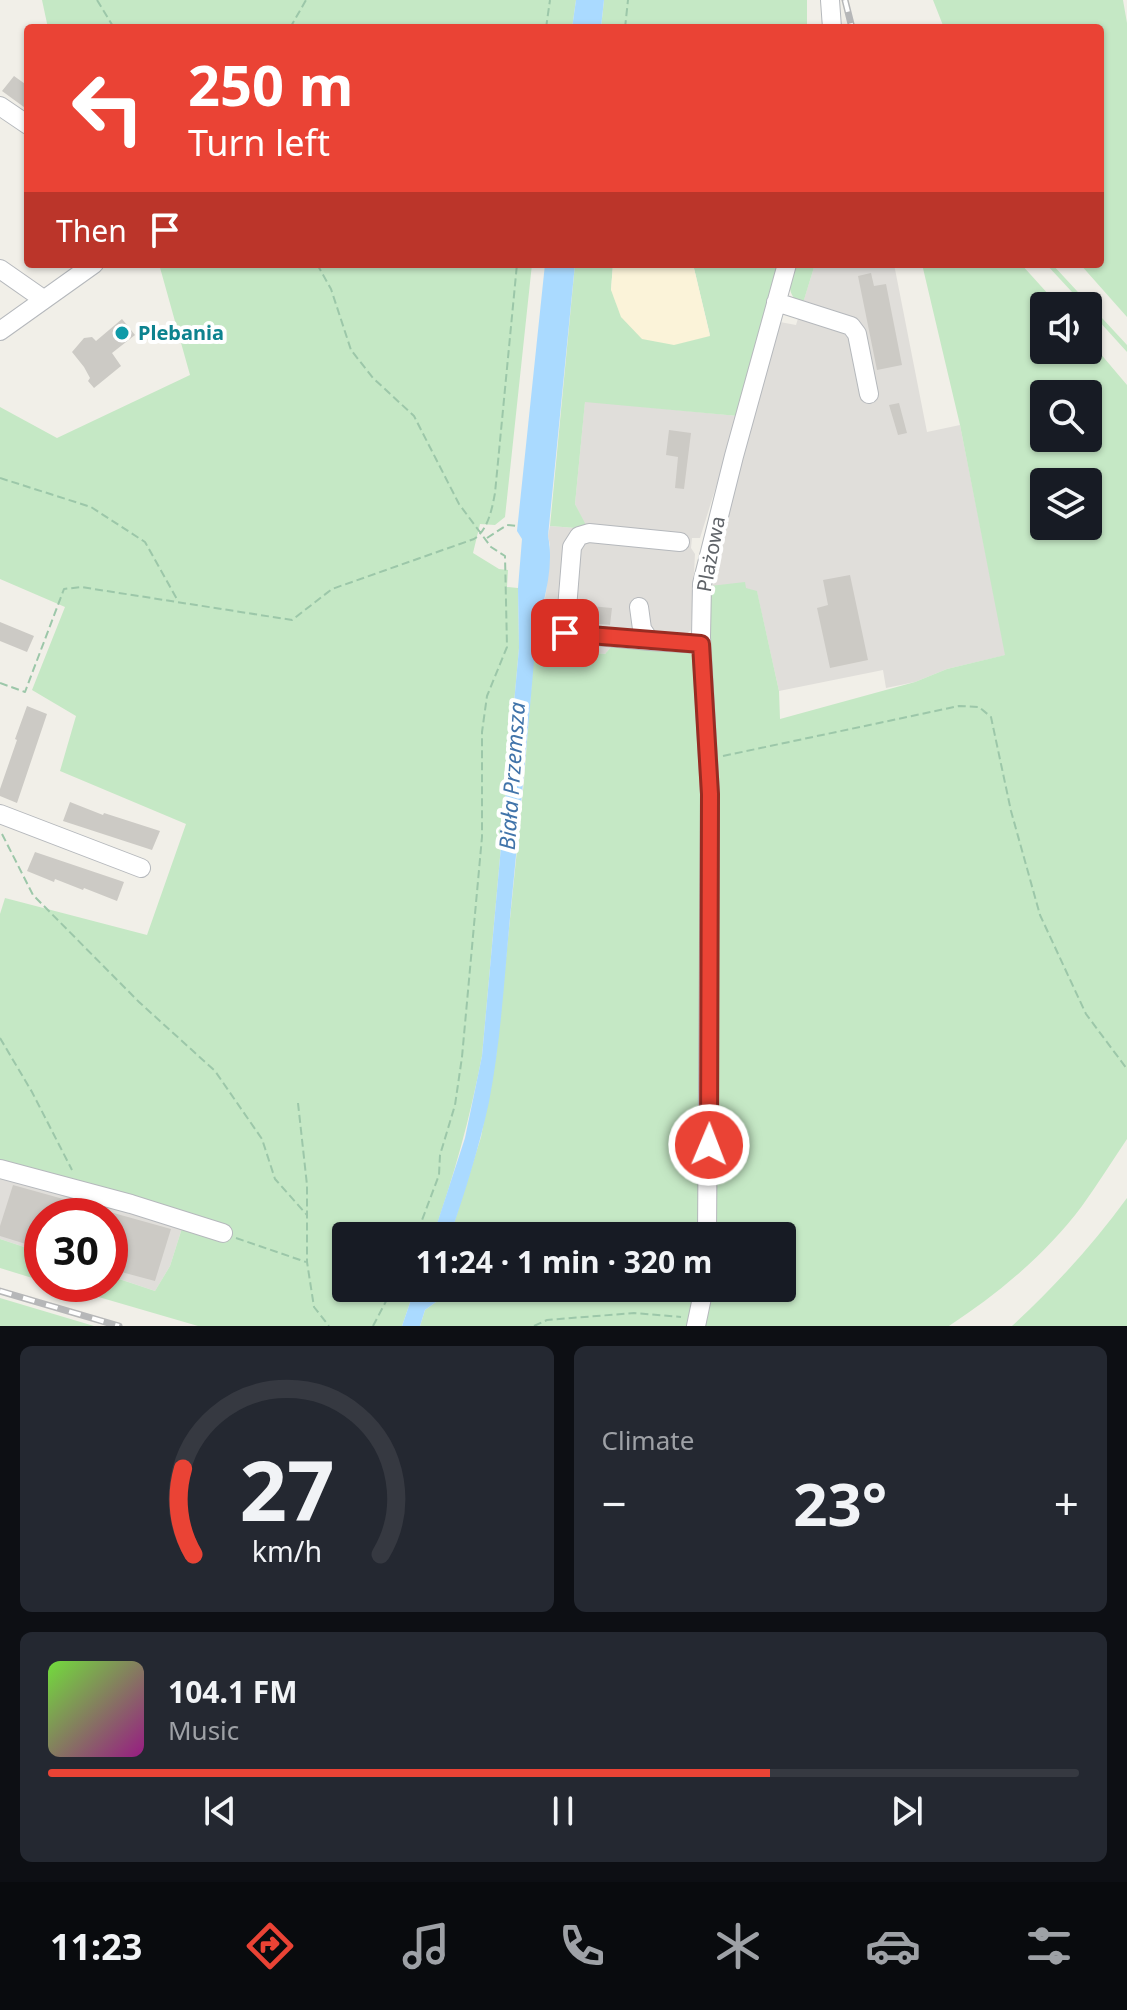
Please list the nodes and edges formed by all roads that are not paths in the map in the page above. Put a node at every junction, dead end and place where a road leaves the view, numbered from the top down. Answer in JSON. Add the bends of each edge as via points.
{"nodes":[{"id":1,"x":830,"y":0,"type":"edge"},
{"id":2,"x":832,"y":24,"type":"edge"},
{"id":3,"x":0,"y":106,"type":"edge"},
{"id":4,"x":24,"y":122,"type":"edge"},
{"id":5,"x":88,"y":268,"type":"edge"},
{"id":6,"x":786,"y":268,"type":"edge"},
{"id":7,"x":0,"y":269,"type":"edge"},
{"id":8,"x":43,"y":299,"type":"junction"},
{"id":9,"x":776,"y":302,"type":"junction"},
{"id":10,"x":0,"y":331,"type":"edge"},
{"id":11,"x":869,"y":394,"type":"dead end"},
{"id":12,"x":680,"y":542,"type":"dead end"},
{"id":13,"x":639,"y":607,"type":"dead end"},
{"id":14,"x":650,"y":641,"type":"junction"},
{"id":15,"x":701,"y":644,"type":"junction"},
{"id":16,"x":0,"y":814,"type":"edge"},
{"id":17,"x":141,"y":868,"type":"dead end"},
{"id":18,"x":0,"y":1169,"type":"edge"},
{"id":19,"x":707,"y":1222,"type":"edge"},
{"id":20,"x":223,"y":1233,"type":"road end"},
{"id":21,"x":701,"y":1302,"type":"edge"},
{"id":22,"x":697,"y":1323,"type":"edge"}],
"edges":[{"from":1,"to":2,"type":"street"},
{"from":3,"to":4,"type":"street"},
{"from":5,"to":8,"type":"street"},
{"from":6,"to":9,"type":"street","name":"Plażowa"},
{"from":7,"to":8,"type":"street"},
{"from":8,"to":10,"type":"street"},
{"from":9,"to":11,"type":"street","via":[[851,326]]},
{"from":9,"to":15,"type":"street","name":"Plażowa","via":[[707,555]]},
{"from":12,"to":14,"type":"street","via":[[589,533],[579,536],[572,547],[565,633]]},
{"from":13,"to":14,"type":"street"},
{"from":14,"to":15,"type":"street"},
{"from":15,"to":19,"type":"street","name":"Plażowa","via":[[710,794]]},
{"from":16,"to":17,"type":"street"},
{"from":18,"to":20,"type":"street"},
{"from":21,"to":22,"type":"street"}]}
